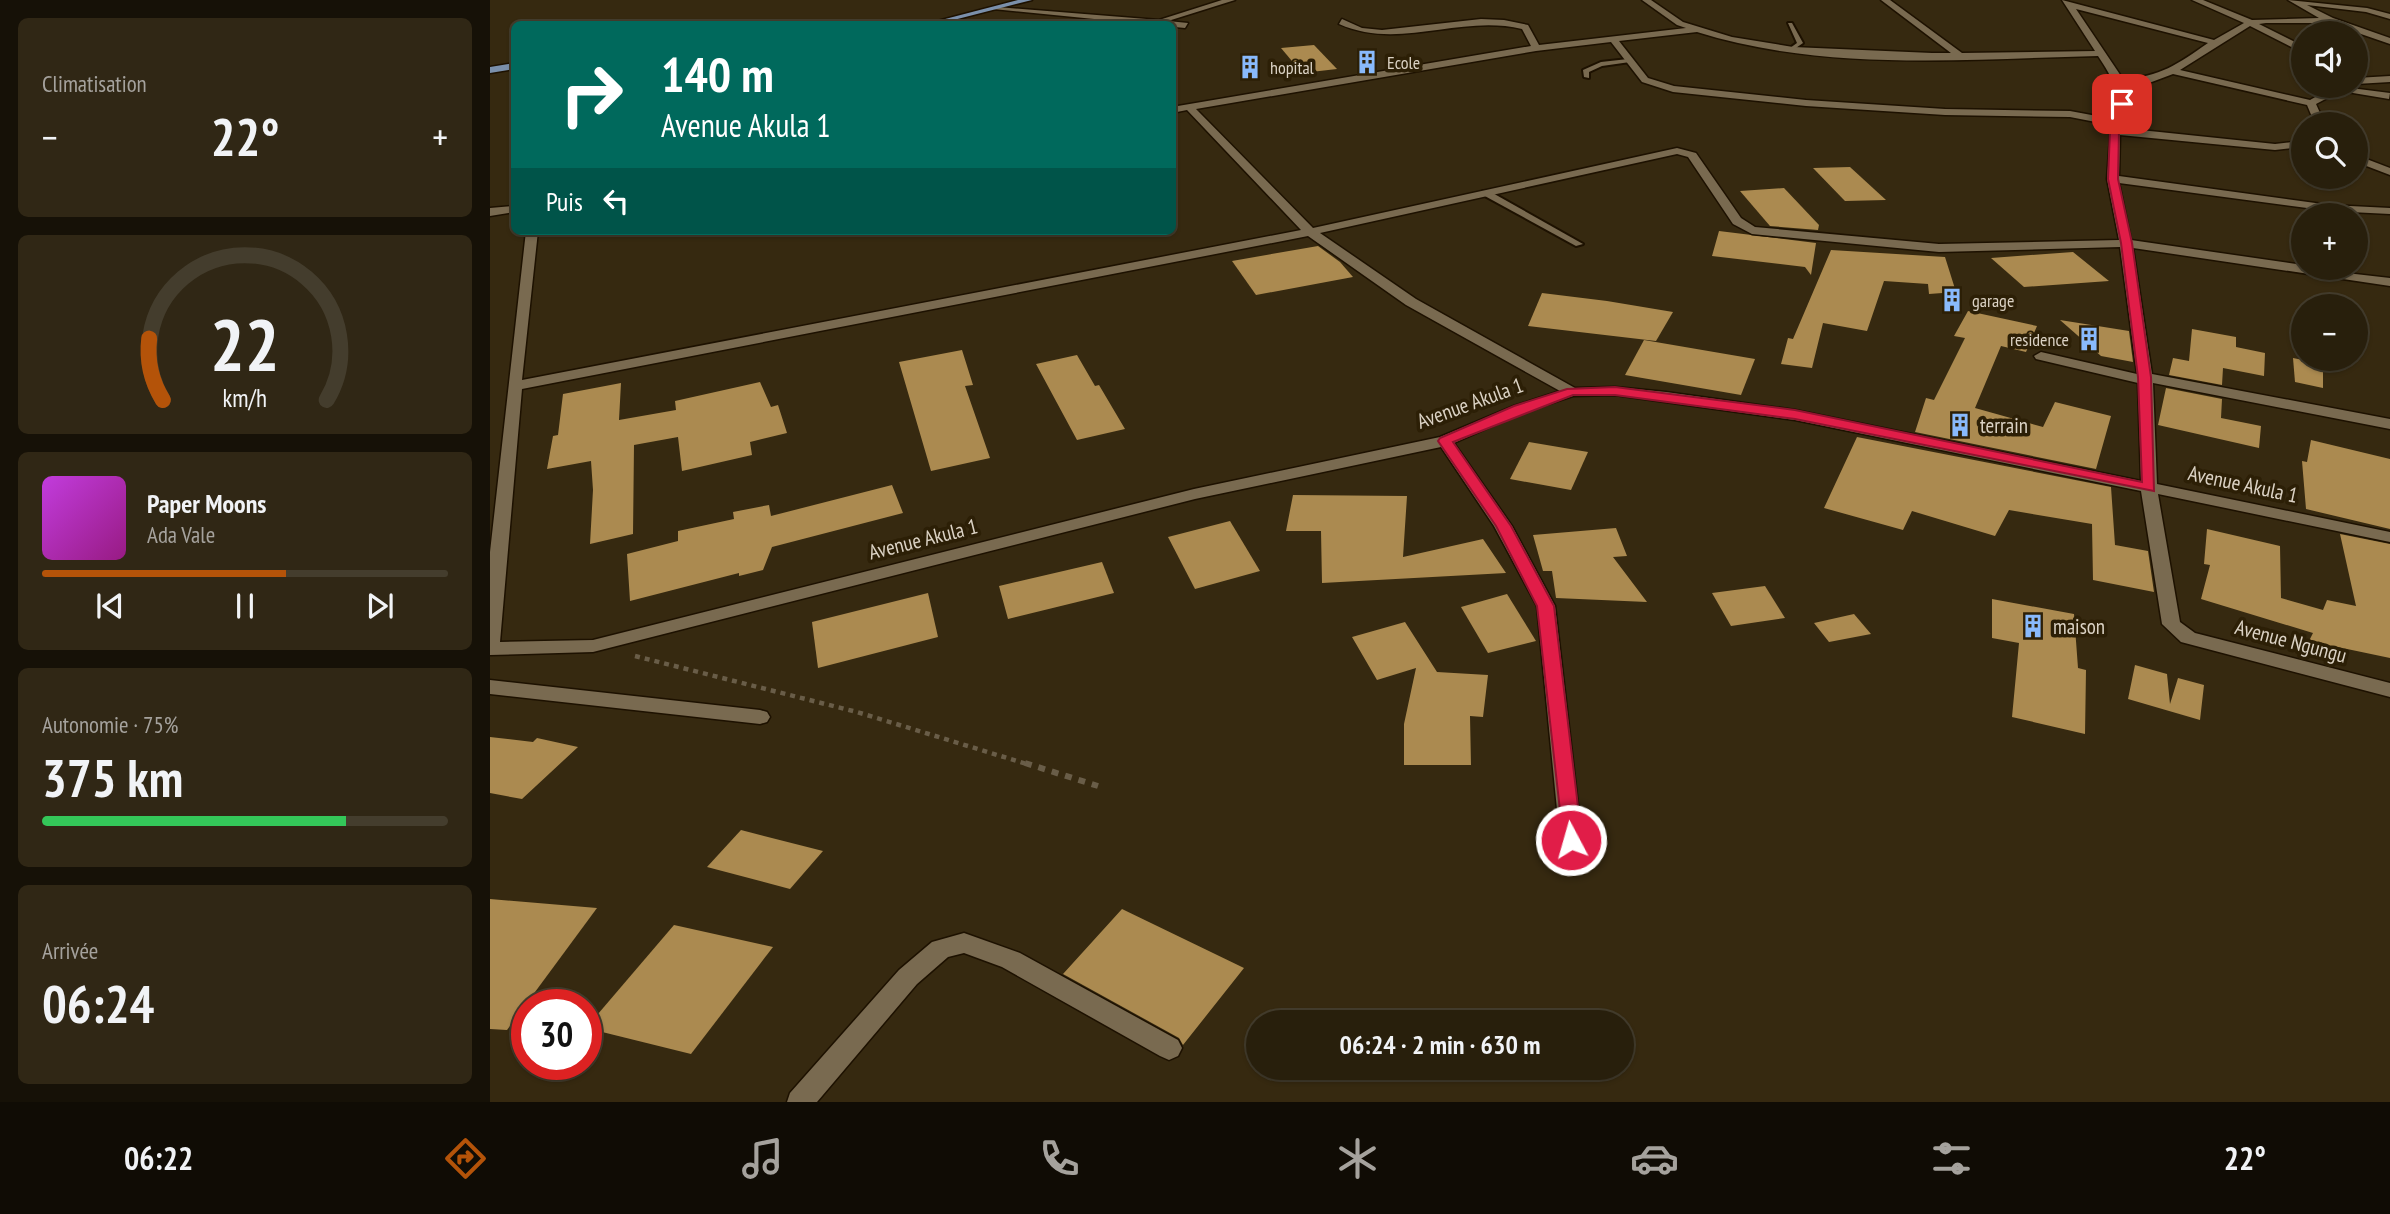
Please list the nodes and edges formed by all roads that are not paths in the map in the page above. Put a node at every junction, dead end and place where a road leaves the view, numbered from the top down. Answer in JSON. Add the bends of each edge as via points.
{"nodes":[{"id":1,"x":1028,"y":0,"type":"edge"},
{"id":2,"x":1231,"y":0,"type":"edge"},
{"id":3,"x":1646,"y":0,"type":"edge"},
{"id":4,"x":1885,"y":0,"type":"edge"},
{"id":5,"x":2196,"y":0,"type":"edge"},
{"id":6,"x":2290,"y":0,"type":"edge"},
{"id":7,"x":2068,"y":2,"type":"edge"},
{"id":8,"x":2388,"y":2,"type":"dead end"},
{"id":9,"x":997,"y":9,"type":"junction"},
{"id":10,"x":2390,"y":17,"type":"edge"},
{"id":11,"x":2330,"y":20,"type":"junction"},
{"id":12,"x":943,"y":21,"type":"edge"},
{"id":13,"x":1144,"y":21,"type":"edge"},
{"id":14,"x":1159,"y":21,"type":"edge"},
{"id":15,"x":1342,"y":22,"type":"dead end"},
{"id":16,"x":2251,"y":23,"type":"junction"},
{"id":17,"x":1176,"y":24,"type":"edge"},
{"id":18,"x":1790,"y":24,"type":"dead end"},
{"id":19,"x":1185,"y":25,"type":"dead end"},
{"id":20,"x":1694,"y":30,"type":"junction"},
{"id":21,"x":1613,"y":39,"type":"junction"},
{"id":22,"x":2390,"y":41,"type":"edge"},
{"id":23,"x":2213,"y":42,"type":"junction"},
{"id":24,"x":2291,"y":44,"type":"edge"},
{"id":25,"x":1942,"y":45,"type":"junction"},
{"id":26,"x":1536,"y":48,"type":"junction"},
{"id":27,"x":1793,"y":48,"type":"junction"},
{"id":28,"x":2103,"y":53,"type":"junction"},
{"id":29,"x":1959,"y":55,"type":"junction"},
{"id":30,"x":1922,"y":56,"type":"junction"},
{"id":31,"x":1628,"y":61,"type":"junction"},
{"id":32,"x":511,"y":66,"type":"edge"},
{"id":33,"x":490,"y":70,"type":"edge"},
{"id":34,"x":2171,"y":71,"type":"junction"},
{"id":35,"x":1587,"y":77,"type":"dead end"},
{"id":36,"x":2390,"y":79,"type":"edge"},
{"id":37,"x":2368,"y":80,"type":"edge"},
{"id":38,"x":2120,"y":82,"type":"junction"},
{"id":39,"x":2368,"y":86,"type":"edge"},
{"id":40,"x":2368,"y":92,"type":"edge"},
{"id":41,"x":2389,"y":96,"type":"edge"},
{"id":42,"x":2320,"y":98,"type":"edge"},
{"id":43,"x":2311,"y":103,"type":"junction"},
{"id":44,"x":1189,"y":107,"type":"junction"},
{"id":45,"x":1176,"y":109,"type":"edge"},
{"id":46,"x":2315,"y":112,"type":"edge"},
{"id":47,"x":2116,"y":127,"type":"junction"},
{"id":48,"x":2291,"y":145,"type":"edge"},
{"id":49,"x":2368,"y":163,"type":"edge"},
{"id":50,"x":2390,"y":172,"type":"edge"},
{"id":51,"x":2113,"y":179,"type":"junction"},
{"id":52,"x":1486,"y":193,"type":"junction"},
{"id":53,"x":511,"y":209,"type":"edge"},
{"id":54,"x":2390,"y":211,"type":"edge"},
{"id":55,"x":490,"y":212,"type":"edge"},
{"id":56,"x":1310,"y":232,"type":"junction"},
{"id":57,"x":532,"y":235,"type":"edge"},
{"id":58,"x":2126,"y":243,"type":"junction"},
{"id":59,"x":1579,"y":244,"type":"dead end"},
{"id":60,"x":2390,"y":282,"type":"edge"},
{"id":61,"x":2041,"y":356,"type":"dead end"},
{"id":62,"x":2145,"y":378,"type":"junction"},
{"id":63,"x":515,"y":386,"type":"junction"},
{"id":64,"x":1572,"y":391,"type":"junction"},
{"id":65,"x":2390,"y":424,"type":"edge"},
{"id":66,"x":1445,"y":441,"type":"junction"},
{"id":67,"x":2149,"y":488,"type":"junction"},
{"id":68,"x":2390,"y":537,"type":"edge"},
{"id":69,"x":490,"y":647,"type":"edge"},
{"id":70,"x":490,"y":687,"type":"edge"},
{"id":71,"x":2390,"y":690,"type":"edge"},
{"id":72,"x":760,"y":717,"type":"dead end"},
{"id":73,"x":1571,"y":840,"type":"dead end"},
{"id":74,"x":1169,"y":1048,"type":"dead end"},
{"id":75,"x":800,"y":1102,"type":"edge"}],
"edges":[{"from":1,"to":9,"type":"main road"},
{"from":2,"to":14,"type":"street"},
{"from":3,"to":20,"type":"street","via":[[1663,16]]},
{"from":4,"to":25,"type":"street"},
{"from":5,"to":16,"type":"street"},
{"from":6,"to":10,"type":"street"},
{"from":6,"to":11,"type":"street"},
{"from":7,"to":23,"type":"street"},
{"from":7,"to":28,"type":"street"},
{"from":8,"to":10,"type":"street"},
{"from":9,"to":12,"type":"main road"},
{"from":9,"to":13,"type":"street"},
{"from":11,"to":16,"type":"street"},
{"from":11,"to":22,"type":"street"},
{"from":15,"to":26,"type":"street","via":[[1356,30],[1398,32],[1493,21],[1516,23],[1525,27]]},
{"from":16,"to":23,"type":"street"},
{"from":16,"to":24,"type":"street"},
{"from":17,"to":19,"type":"street"},
{"from":18,"to":27,"type":"lane","via":[[1800,43]]},
{"from":20,"to":21,"type":"street"},
{"from":20,"to":27,"type":"street"},
{"from":21,"to":26,"type":"street"},
{"from":21,"to":31,"type":"street"},
{"from":23,"to":34,"type":"street"},
{"from":25,"to":29,"type":"street"},
{"from":25,"to":30,"type":"street"},
{"from":26,"to":44,"type":"street"},
{"from":27,"to":30,"type":"street","via":[[1859,56]]},
{"from":28,"to":29,"type":"street"},
{"from":28,"to":38,"type":"street"},
{"from":29,"to":30,"type":"street"},
{"from":31,"to":35,"type":"lane","via":[[1592,67],[1584,71]]},
{"from":31,"to":47,"type":"street","via":[[1645,80],[1688,92],[1945,112],[2070,114]]},
{"from":32,"to":33,"type":"main road"},
{"from":34,"to":38,"type":"street","via":[[2153,79]]},
{"from":34,"to":43,"type":"street"},
{"from":36,"to":37,"type":"street"},
{"from":38,"to":47,"type":"street","via":[[2122,104]]},
{"from":39,"to":41,"type":"street"},
{"from":40,"to":41,"type":"street"},
{"from":42,"to":43,"type":"street"},
{"from":43,"to":46,"type":"street"},
{"from":44,"to":45,"type":"street"},
{"from":44,"to":56,"type":"street"},
{"from":47,"to":48,"type":"street","via":[[2274,147]]},
{"from":47,"to":51,"type":"street"},
{"from":49,"to":50,"type":"street"},
{"from":51,"to":54,"type":"street","via":[[2330,208]]},
{"from":51,"to":58,"type":"street"},
{"from":52,"to":56,"type":"street"},
{"from":52,"to":58,"type":"street","via":[[1682,151],[1692,155],[1737,221],[1752,230],[1938,248]]},
{"from":52,"to":59,"type":"lane"},
{"from":53,"to":55,"type":"street"},
{"from":56,"to":63,"type":"street"},
{"from":56,"to":64,"type":"street","via":[[1411,302]]},
{"from":57,"to":63,"type":"street","name":"Avenue Akula 1"},
{"from":58,"to":60,"type":"street"},
{"from":58,"to":62,"type":"street"},
{"from":61,"to":62,"type":"street"},
{"from":62,"to":65,"type":"street"},
{"from":62,"to":67,"type":"street"},
{"from":63,"to":69,"type":"street","name":"Avenue Akula 1"},
{"from":64,"to":66,"type":"street","name":"Avenue Akula 1"},
{"from":64,"to":67,"type":"street","name":"Avenue Akula 1","via":[[1666,396],[1795,415]]},
{"from":66,"to":69,"type":"street","name":"Avenue Akula 1","via":[[1194,494],[593,646]]},
{"from":66,"to":73,"type":"street","via":[[1503,526],[1546,606]]},
{"from":67,"to":68,"type":"street","name":"Avenue Akula 1"},
{"from":67,"to":71,"type":"street","name":"Avenue Ngungu","via":[[2171,624],[2180,634]]},
{"from":70,"to":72,"type":"street"},
{"from":74,"to":75,"type":"street","via":[[1011,960],[964,943],[941,949],[908,977]]}]}
